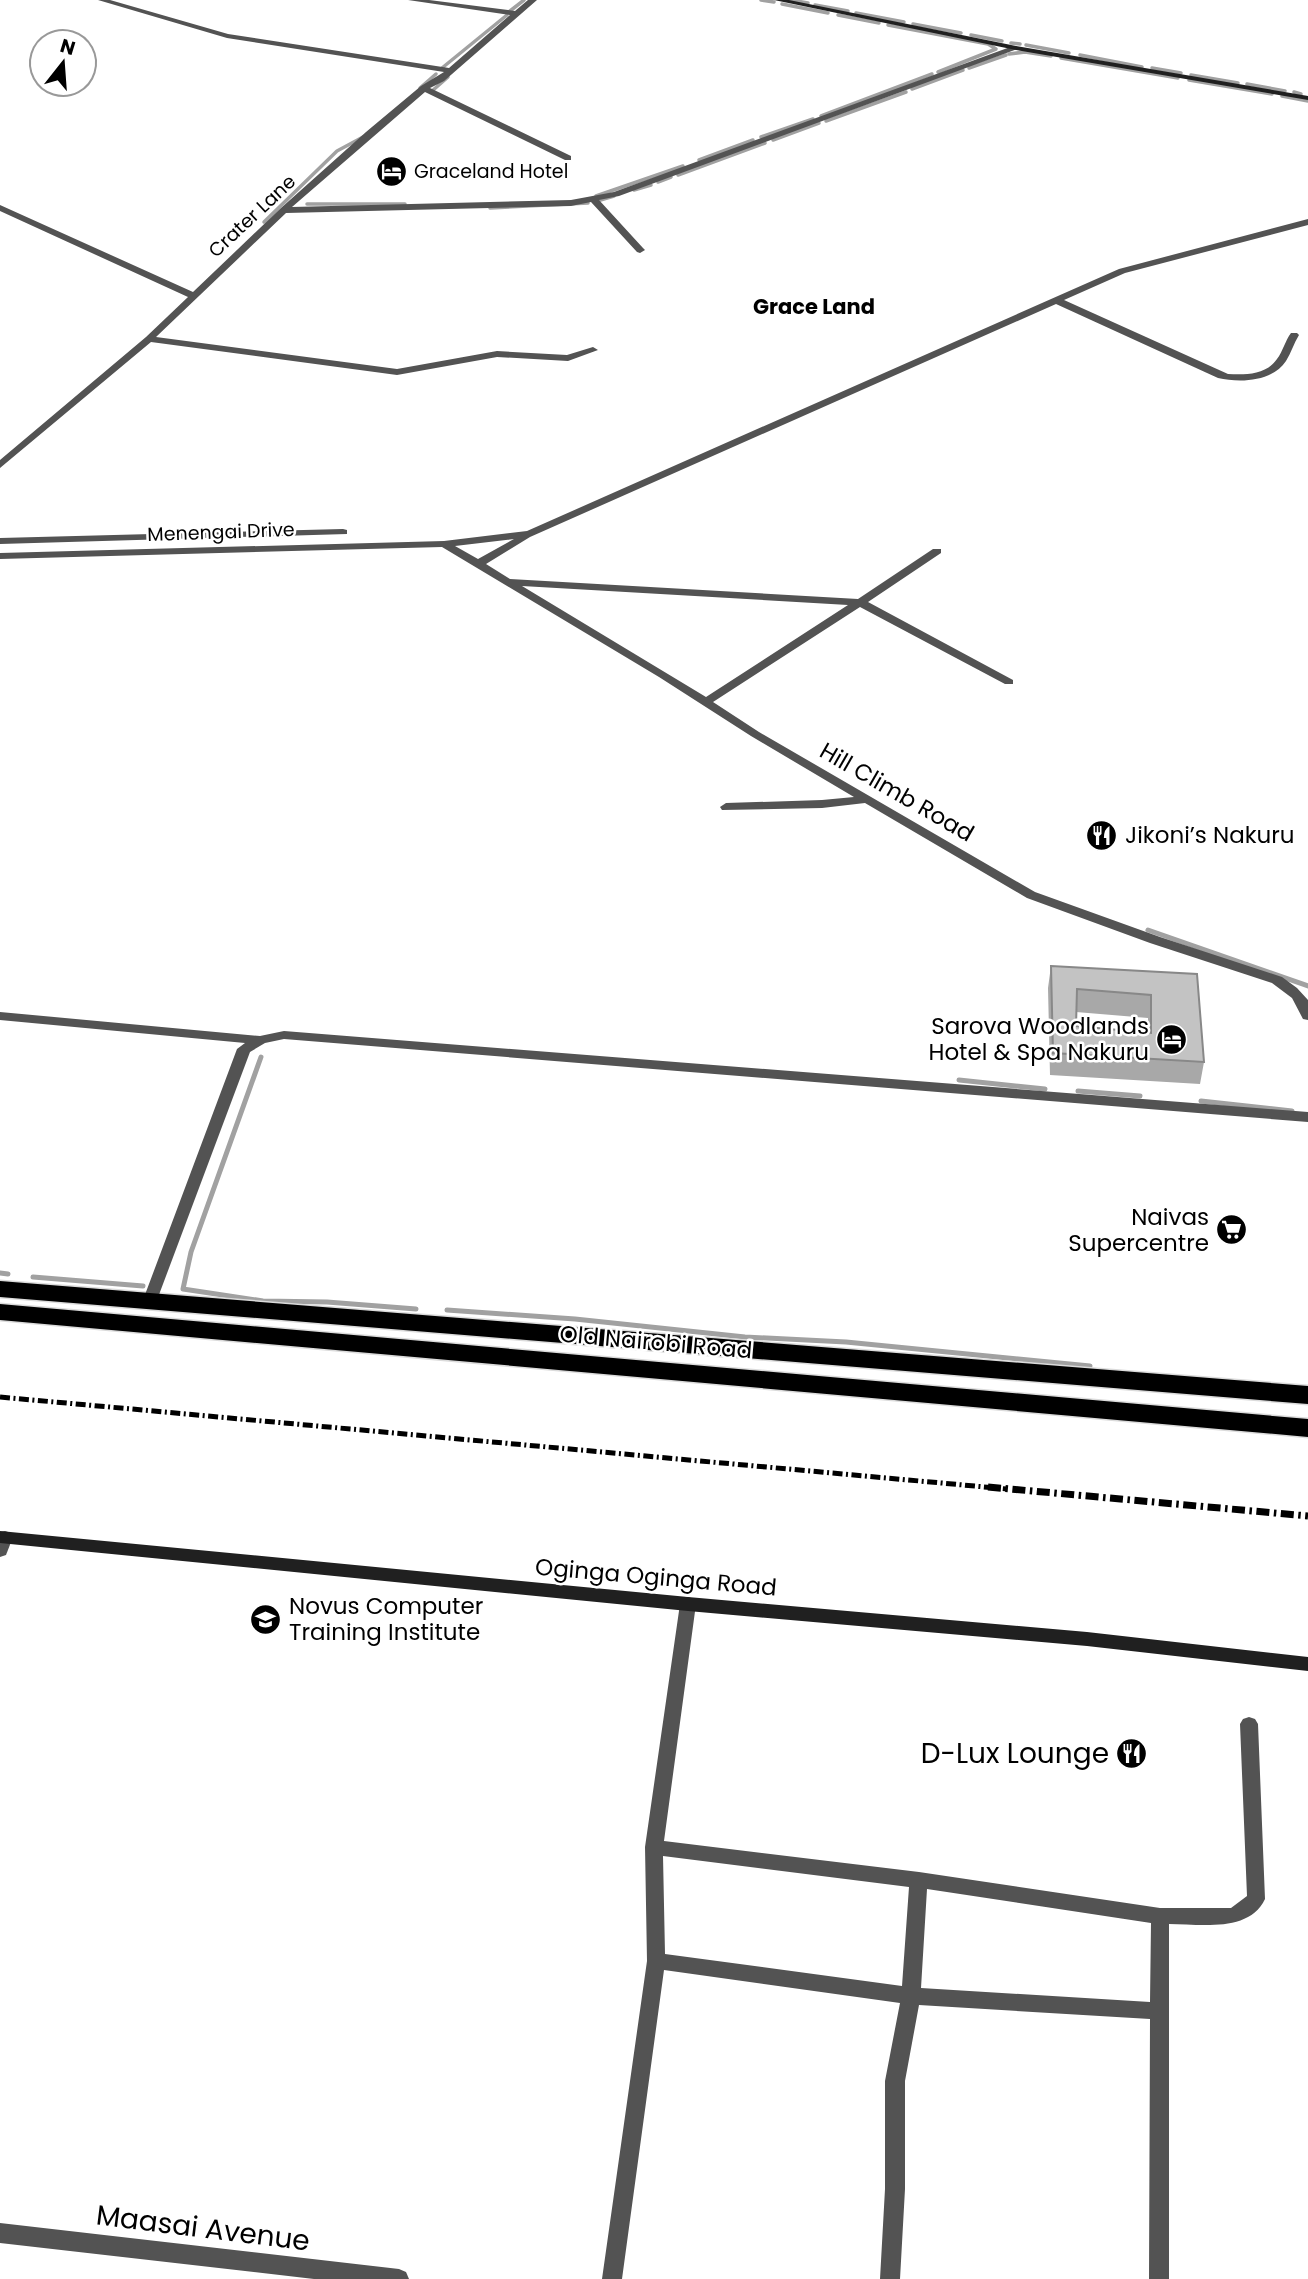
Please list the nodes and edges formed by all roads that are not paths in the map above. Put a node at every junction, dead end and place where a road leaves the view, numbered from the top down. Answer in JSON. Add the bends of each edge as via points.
{"nodes":[{"id":1,"x":102,"y":0,"type":"edge"},
{"id":2,"x":412,"y":0,"type":"edge"},
{"id":3,"x":533,"y":0,"type":"edge"},
{"id":4,"x":778,"y":0,"type":"edge"},
{"id":5,"x":517,"y":14,"type":"junction"},
{"id":6,"x":1016,"y":48,"type":"junction"},
{"id":7,"x":450,"y":71,"type":"junction"},
{"id":8,"x":424,"y":88,"type":"junction"},
{"id":9,"x":1308,"y":98,"type":"edge"},
{"id":10,"x":568,"y":158,"type":"dead end"},
{"id":11,"x":594,"y":200,"type":"junction"},
{"id":12,"x":0,"y":208,"type":"edge"},
{"id":13,"x":284,"y":210,"type":"junction"},
{"id":14,"x":1308,"y":222,"type":"edge"},
{"id":15,"x":640,"y":250,"type":"dead end"},
{"id":16,"x":192,"y":296,"type":"junction"},
{"id":17,"x":1058,"y":301,"type":"junction"},
{"id":18,"x":1294,"y":335,"type":"dead end"},
{"id":19,"x":149,"y":339,"type":"junction"},
{"id":20,"x":593,"y":350,"type":"dead end"},
{"id":21,"x":0,"y":465,"type":"edge"},
{"id":22,"x":342,"y":532,"type":"dead end"},
{"id":23,"x":529,"y":534,"type":"junction"},
{"id":24,"x":0,"y":541,"type":"edge"},
{"id":25,"x":444,"y":544,"type":"junction"},
{"id":26,"x":937,"y":551,"type":"dead end"},
{"id":27,"x":0,"y":556,"type":"edge"},
{"id":28,"x":478,"y":564,"type":"junction"},
{"id":29,"x":505,"y":582,"type":"junction"},
{"id":30,"x":860,"y":602,"type":"junction"},
{"id":31,"x":1009,"y":682,"type":"dead end"},
{"id":32,"x":706,"y":702,"type":"junction"},
{"id":33,"x":868,"y":799,"type":"junction"},
{"id":34,"x":726,"y":807,"type":"dead end"},
{"id":35,"x":0,"y":1016,"type":"edge"},
{"id":36,"x":1308,"y":1016,"type":"edge"},
{"id":37,"x":261,"y":1040,"type":"junction"},
{"id":38,"x":1308,"y":1117,"type":"edge"},
{"id":39,"x":0,"y":1289,"type":"edge"},
{"id":40,"x":150,"y":1300,"type":"junction"},
{"id":41,"x":0,"y":1312,"type":"edge"},
{"id":42,"x":1308,"y":1395,"type":"edge"},
{"id":43,"x":1308,"y":1429,"type":"edge"},
{"id":44,"x":2,"y":1542,"type":"edge"},
{"id":45,"x":688,"y":1604,"type":"junction"},
{"id":46,"x":1308,"y":1664,"type":"edge"},
{"id":47,"x":1249,"y":1724,"type":"dead end"},
{"id":48,"x":653,"y":1847,"type":"junction"},
{"id":49,"x":919,"y":1880,"type":"junction"},
{"id":50,"x":1160,"y":1916,"type":"junction"},
{"id":51,"x":656,"y":1961,"type":"junction"},
{"id":52,"x":911,"y":1996,"type":"junction"},
{"id":53,"x":1160,"y":2011,"type":"junction"},
{"id":54,"x":0,"y":2233,"type":"edge"},
{"id":55,"x":399,"y":2279,"type":"edge"},
{"id":56,"x":612,"y":2279,"type":"edge"},
{"id":57,"x":890,"y":2279,"type":"edge"},
{"id":58,"x":1159,"y":2279,"type":"edge"}],
"edges":[{"from":1,"to":7,"type":"street","via":[[227,36]]},
{"from":2,"to":5,"type":"street"},
{"from":3,"to":5,"type":"street","name":"Crater Lane"},
{"from":4,"to":6,"type":"street"},
{"from":5,"to":7,"type":"street","name":"Crater Lane"},
{"from":6,"to":9,"type":"street"},
{"from":6,"to":11,"type":"street"},
{"from":7,"to":8,"type":"street","name":"Crater Lane"},
{"from":8,"to":10,"type":"street"},
{"from":8,"to":13,"type":"street","name":"Crater Lane"},
{"from":11,"to":13,"type":"street","via":[[466,208]]},
{"from":11,"to":15,"type":"street"},
{"from":12,"to":16,"type":"street"},
{"from":13,"to":16,"type":"street","name":"Crater Lane"},
{"from":14,"to":17,"type":"street","via":[[1122,271]]},
{"from":16,"to":19,"type":"street","name":"Crater Lane"},
{"from":17,"to":18,"type":"street","via":[[1232,378],[1273,369]]},
{"from":17,"to":23,"type":"street"},
{"from":19,"to":20,"type":"street","via":[[397,372],[498,354],[568,358]]},
{"from":19,"to":21,"type":"street","name":"Crater Lane"},
{"from":22,"to":24,"type":"street"},
{"from":23,"to":25,"type":"street","name":"Menengai Drive"},
{"from":23,"to":28,"type":"street"},
{"from":25,"to":27,"type":"street","name":"Menengai Drive"},
{"from":25,"to":28,"type":"street","name":"Hill Climb Road"},
{"from":26,"to":30,"type":"street"},
{"from":28,"to":29,"type":"street","name":"Hill Climb Road"},
{"from":29,"to":30,"type":"street"},
{"from":29,"to":32,"type":"street","name":"Hill Climb Road"},
{"from":30,"to":31,"type":"street"},
{"from":30,"to":32,"type":"street"},
{"from":32,"to":33,"type":"street","name":"Hill Climb Road"},
{"from":33,"to":34,"type":"street"},
{"from":33,"to":36,"type":"street","name":"Hill Climb Road","via":[[1037,898],[1277,980],[1300,996]]},
{"from":35,"to":37,"type":"street"},
{"from":37,"to":38,"type":"street","via":[[284,1035]]},
{"from":37,"to":40,"type":"street","via":[[244,1049]]},
{"from":39,"to":40,"type":"highway","name":"Old Nairobi Road"},
{"from":40,"to":42,"type":"highway","name":"Old Nairobi Road"},
{"from":41,"to":43,"type":"highway","name":"Old Nairobi Road"},
{"from":44,"to":45,"type":"street","name":"Oginga Oginga Road"},
{"from":45,"to":46,"type":"street","name":"Oginga Oginga Road","via":[[1087,1639]]},
{"from":45,"to":48,"type":"street"},
{"from":47,"to":50,"type":"street","via":[[1256,1899],[1234,1916]]},
{"from":48,"to":49,"type":"street"},
{"from":48,"to":51,"type":"street"},
{"from":49,"to":50,"type":"street"},
{"from":49,"to":52,"type":"street"},
{"from":50,"to":53,"type":"street"},
{"from":51,"to":52,"type":"street"},
{"from":51,"to":56,"type":"street"},
{"from":52,"to":53,"type":"street"},
{"from":52,"to":57,"type":"street","via":[[895,2081]]},
{"from":53,"to":58,"type":"street"},
{"from":54,"to":55,"type":"street","name":"Maasai Avenue"}]}
